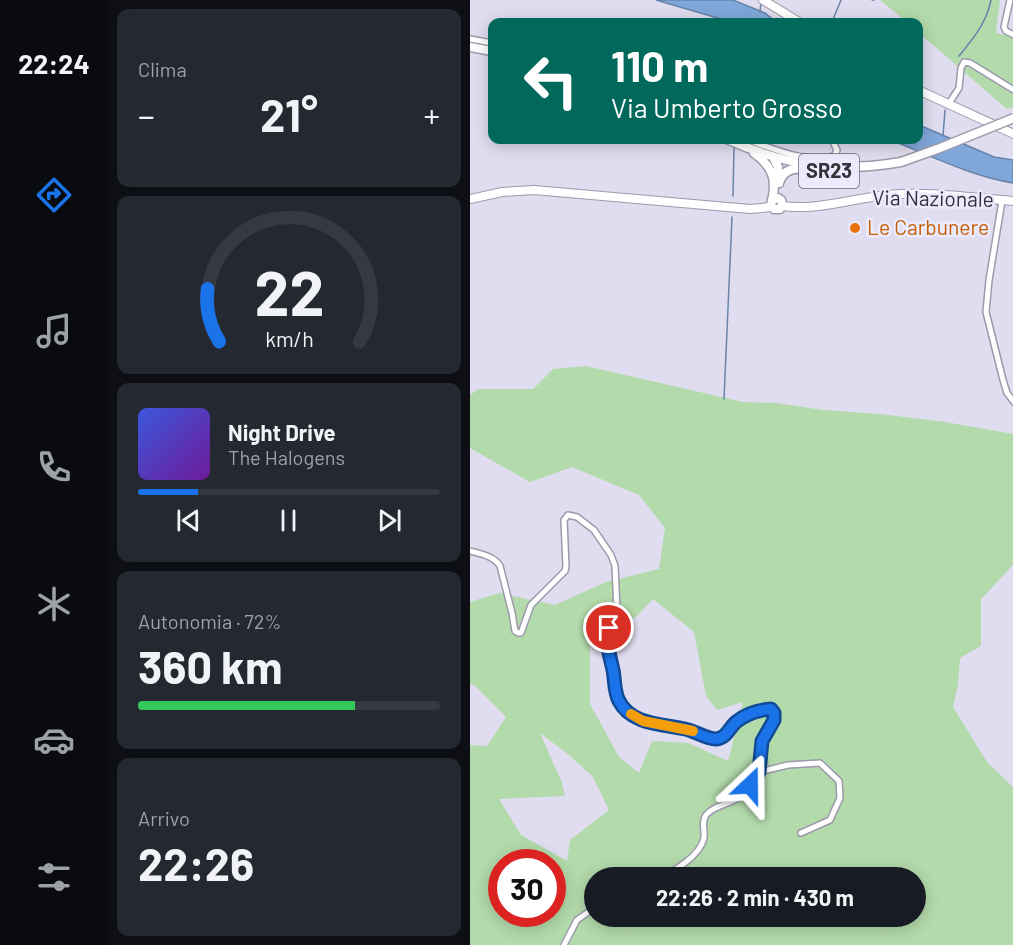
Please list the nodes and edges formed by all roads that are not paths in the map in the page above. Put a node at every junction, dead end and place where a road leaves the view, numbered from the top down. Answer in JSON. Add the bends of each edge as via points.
{"nodes":[{"id":1,"x":763,"y":0,"type":"edge"},
{"id":2,"x":1010,"y":0,"type":"edge"},
{"id":3,"x":792,"y":18,"type":"edge"},
{"id":4,"x":1013,"y":35,"type":"edge"},
{"id":5,"x":470,"y":39,"type":"edge"},
{"id":6,"x":488,"y":42,"type":"edge"},
{"id":7,"x":470,"y":47,"type":"edge"},
{"id":8,"x":488,"y":50,"type":"edge"},
{"id":9,"x":1013,"y":90,"type":"edge"},
{"id":10,"x":923,"y":92,"type":"edge"},
{"id":11,"x":948,"y":105,"type":"junction"},
{"id":12,"x":1013,"y":118,"type":"edge"},
{"id":13,"x":1013,"y":134,"type":"edge"},
{"id":14,"x":738,"y":144,"type":"joint"},
{"id":15,"x":759,"y":144,"type":"edge"},
{"id":16,"x":834,"y":144,"type":"edge"},
{"id":17,"x":773,"y":157,"type":"junction"},
{"id":18,"x":884,"y":165,"type":"junction"},
{"id":19,"x":779,"y":183,"type":"junction"},
{"id":20,"x":470,"y":199,"type":"edge"},
{"id":21,"x":1002,"y":201,"type":"junction"},
{"id":22,"x":1013,"y":201,"type":"edge"},
{"id":23,"x":776,"y":203,"type":"junction"},
{"id":24,"x":1013,"y":402,"type":"edge"},
{"id":25,"x":470,"y":551,"type":"edge"},
{"id":26,"x":759,"y":772,"type":"junction"},
{"id":27,"x":801,"y":833,"type":"dead end"},
{"id":28,"x":678,"y":867,"type":"edge"},
{"id":29,"x":584,"y":915,"type":"edge"},
{"id":30,"x":564,"y":945,"type":"edge"}],
"edges":[{"from":1,"to":3,"type":"main road"},
{"from":2,"to":4,"type":"street","via":[[1004,27]]},
{"from":5,"to":6,"type":"street"},
{"from":7,"to":8,"type":"main road"},
{"from":9,"to":11,"type":"street","via":[[964,62],[959,88]]},
{"from":10,"to":11,"type":"main road"},
{"from":11,"to":13,"type":"main road"},
{"from":12,"to":18,"type":"main road","bridge":true,"via":[[940,148]]},
{"from":14,"to":17,"type":"main road"},
{"from":14,"to":23,"type":"main road","number":"SR23","via":[[766,163],[774,182]]},
{"from":15,"to":16,"type":"street","via":[[820,159],[835,155]]},
{"from":17,"to":18,"type":"main road","via":[[824,167]]},
{"from":17,"to":19,"type":"main road"},
{"from":18,"to":19,"type":"main road","number":"SR23","via":[[863,172],[794,168],[783,174]]},
{"from":19,"to":23,"type":"main road","number":"SR23"},
{"from":20,"to":23,"type":"main road","name":"Via Nazionale","via":[[534,190],[750,209]]},
{"from":21,"to":22,"type":"main road","name":"Via Nazionale","number":"SR23"},
{"from":21,"to":23,"type":"main road","name":"Via Nazionale","number":"SR23","via":[[904,194],[808,207]]},
{"from":21,"to":24,"type":"street","via":[[986,312],[1003,380]]},
{"from":25,"to":26,"type":"street","via":[[498,562],[515,631],[521,633],[531,605],[565,572],[565,517],[572,515],[583,521],[594,530],[615,566],[617,611],[608,642],[619,702],[643,721],[718,739],[742,717],[771,709],[774,720],[762,741]]},
{"from":26,"to":27,"type":"street","via":[[820,763],[839,781],[840,798],[830,820]]},
{"from":26,"to":28,"type":"street","via":[[738,797],[706,816],[698,851]]},
{"from":29,"to":30,"type":"street","via":[[577,920]]}]}
